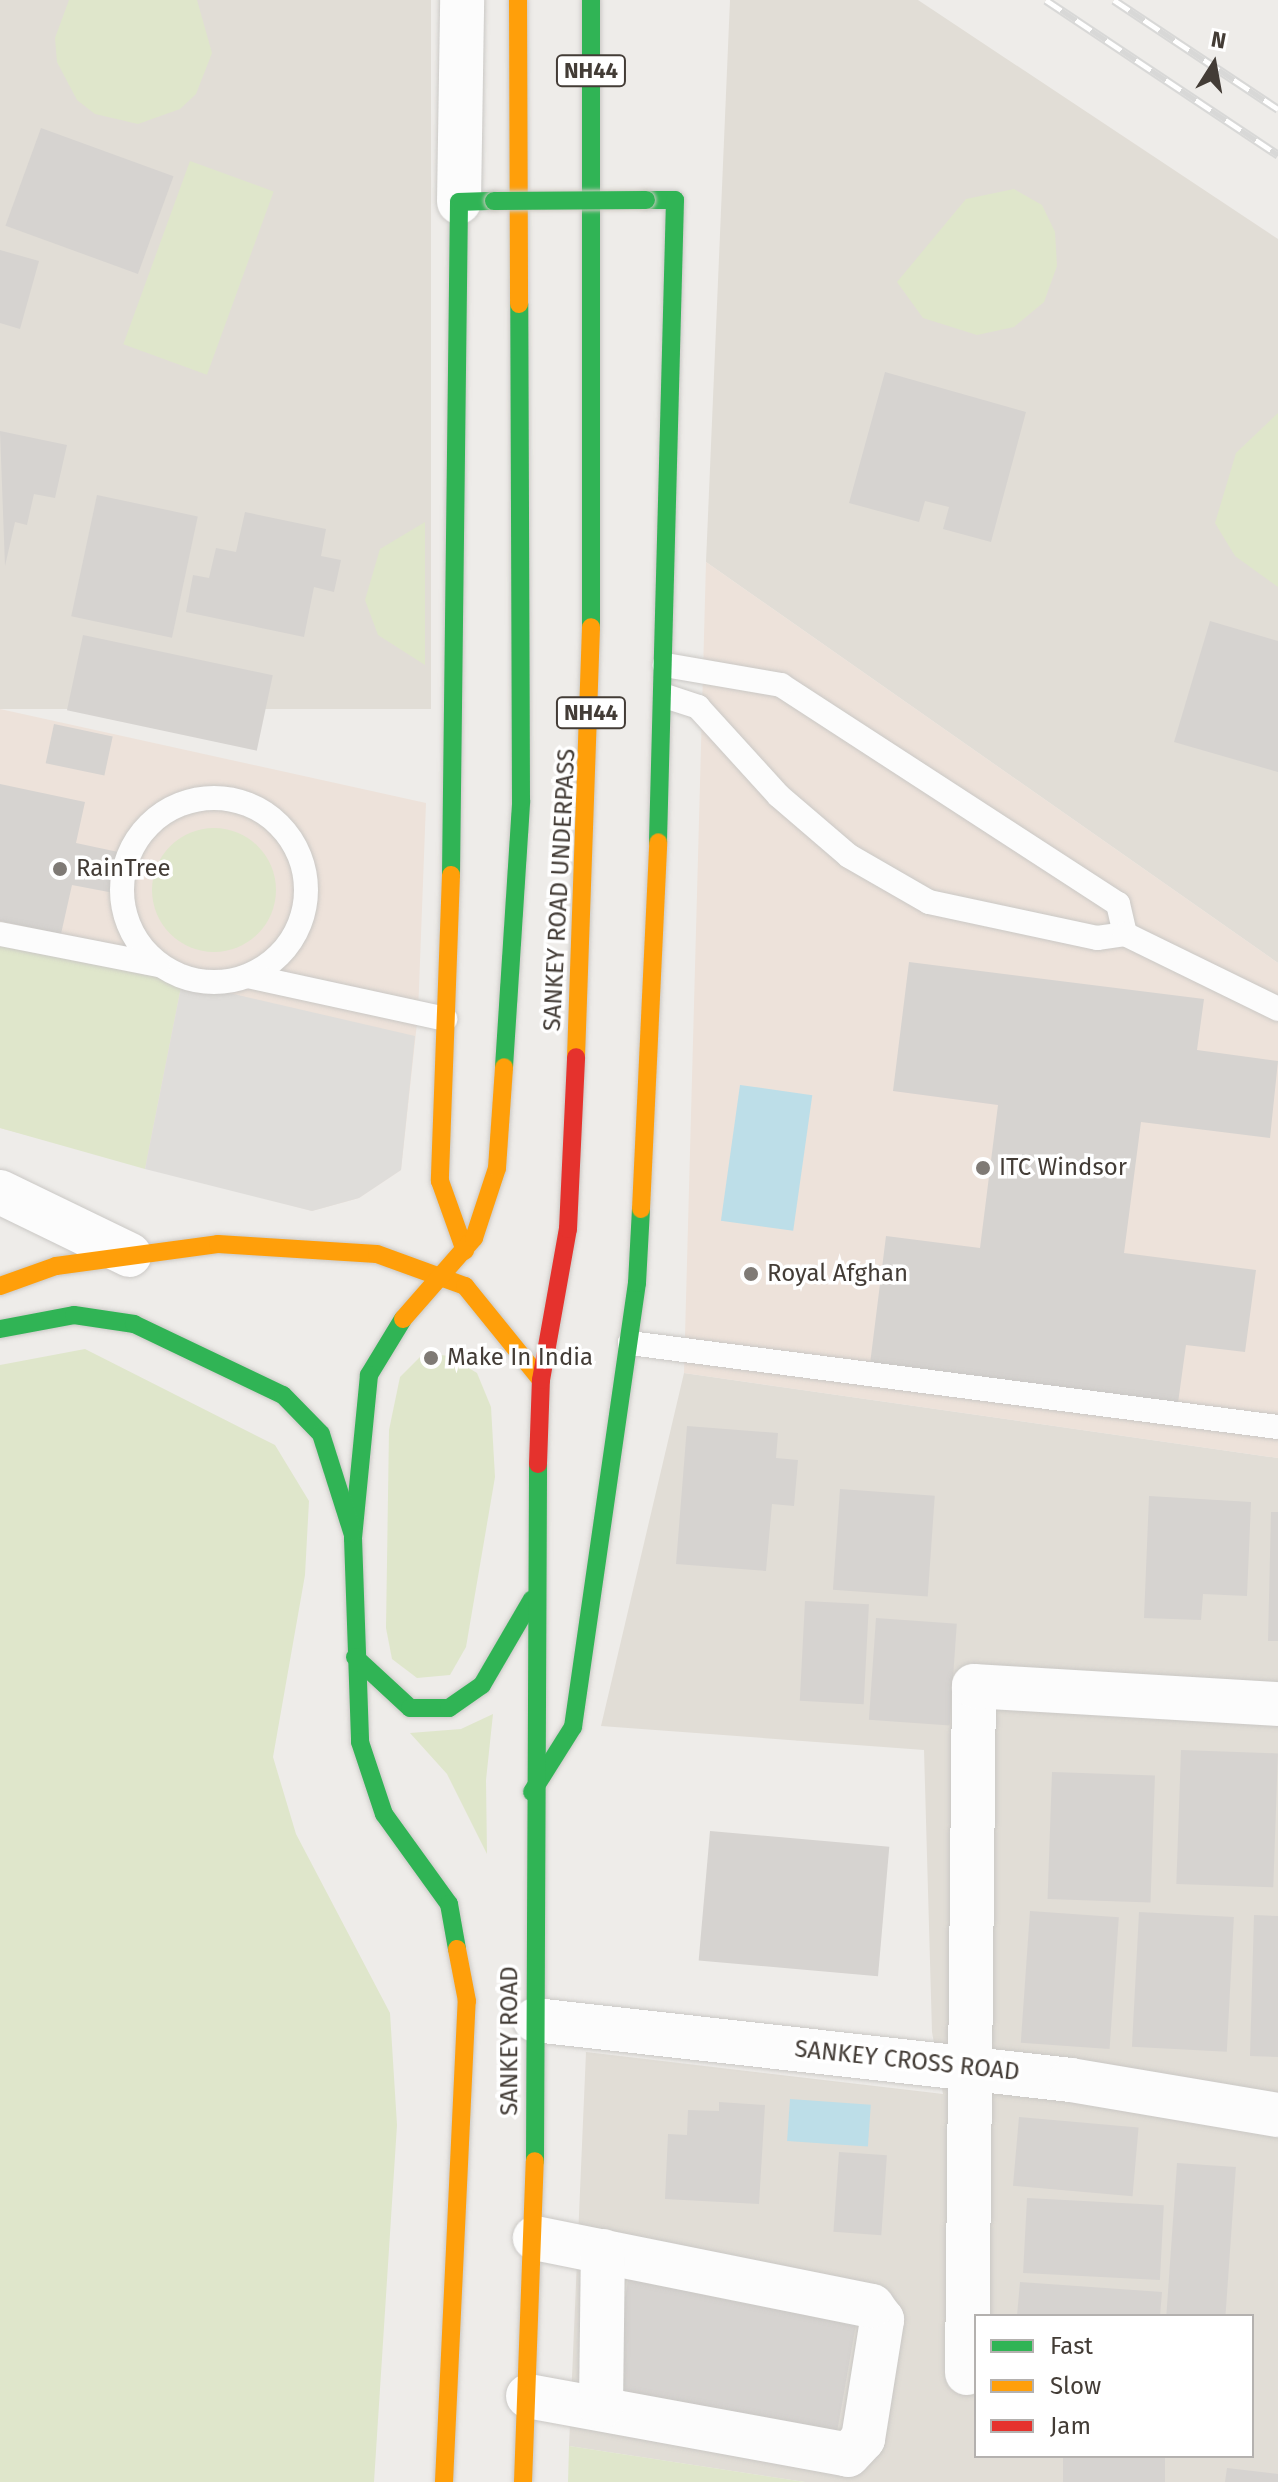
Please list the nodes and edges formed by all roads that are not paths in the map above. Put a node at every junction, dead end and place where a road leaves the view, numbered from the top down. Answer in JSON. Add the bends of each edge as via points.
{"nodes":[{"id":1,"x":462,"y":0,"type":"edge"},
{"id":2,"x":518,"y":0,"type":"edge"},
{"id":3,"x":591,"y":0,"type":"edge"},
{"id":4,"x":476,"y":202,"type":"junction"},
{"id":5,"x":665,"y":665,"type":"junction"},
{"id":6,"x":665,"y":696,"type":"junction"},
{"id":7,"x":0,"y":934,"type":"edge"},
{"id":8,"x":1125,"y":934,"type":"junction"},
{"id":9,"x":161,"y":965,"type":"junction"},
{"id":10,"x":248,"y":976,"type":"junction"},
{"id":11,"x":1278,"y":1009,"type":"edge"},
{"id":12,"x":445,"y":1019,"type":"junction"},
{"id":13,"x":0,"y":1192,"type":"edge"},
{"id":14,"x":465,"y":1251,"type":"junction"},
{"id":15,"x":130,"y":1255,"type":"junction"},
{"id":16,"x":447,"y":1277,"type":"junction"},
{"id":17,"x":0,"y":1286,"type":"edge"},
{"id":18,"x":0,"y":1329,"type":"edge"},
{"id":19,"x":630,"y":1343,"type":"junction"},
{"id":20,"x":541,"y":1380,"type":"junction"},
{"id":21,"x":1278,"y":1427,"type":"edge"},
{"id":22,"x":353,"y":1538,"type":"junction"},
{"id":23,"x":532,"y":1599,"type":"junction"},
{"id":24,"x":355,"y":1657,"type":"junction"},
{"id":25,"x":1278,"y":1704,"type":"edge"},
{"id":26,"x":532,"y":1792,"type":"junction"},
{"id":27,"x":535,"y":2020,"type":"junction"},
{"id":28,"x":970,"y":2068,"type":"junction"},
{"id":29,"x":1278,"y":2115,"type":"edge"},
{"id":30,"x":535,"y":2238,"type":"junction"},
{"id":31,"x":603,"y":2251,"type":"junction"},
{"id":32,"x":967,"y":2373,"type":"dead end"},
{"id":33,"x":528,"y":2396,"type":"junction"},
{"id":34,"x":601,"y":2407,"type":"junction"},
{"id":35,"x":444,"y":2482,"type":"edge"},
{"id":36,"x":523,"y":2482,"type":"edge"}],
"edges":[{"from":1,"to":4,"type":"street"},
{"from":2,"to":14,"type":"main road","name":"SANKEY ROAD UNDERPASS","number":"NH44","via":[[521,801],[497,1168]]},
{"from":3,"to":20,"type":"main road","name":"SANKEY ROAD UNDERPASS","number":"NH44","via":[[591,763],[568,1229]]},
{"from":4,"to":5,"type":"main road","bridge":true,"via":[[675,200]]},
{"from":4,"to":12,"type":"main road"},
{"from":5,"to":6,"type":"main road"},
{"from":5,"to":8,"type":"lane","via":[[781,685],[1118,904]]},
{"from":6,"to":8,"type":"lane","via":[[698,707],[779,796],[849,856],[929,902],[1097,938]]},
{"from":6,"to":19,"type":"main road"},
{"from":7,"to":9,"type":"lane"},
{"from":8,"to":11,"type":"lane"},
{"from":9,"to":10,"type":"lane","via":[[203,982]]},
{"from":9,"to":10,"type":"lane","via":[[143,950],[123,909],[126,861],[163,814],[221,798],[268,815],[299,854],[306,878],[306,903],[292,938]]},
{"from":10,"to":12,"type":"lane"},
{"from":12,"to":14,"type":"main road","via":[[440,1181]]},
{"from":13,"to":15,"type":"street"},
{"from":14,"to":16,"type":"main road","name":"SANKEY ROAD UNDERPASS","number":"NH44"},
{"from":15,"to":16,"type":"main road","via":[[218,1244],[351,1251]]},
{"from":15,"to":17,"type":"main road","via":[[56,1266]]},
{"from":16,"to":20,"type":"main road","via":[[485,1303]]},
{"from":16,"to":22,"type":"main road","name":"SANKEY ROAD","via":[[408,1310],[369,1375]]},
{"from":18,"to":22,"type":"main road","via":[[74,1315],[134,1324],[283,1395],[321,1434]]},
{"from":19,"to":21,"type":"lane"},
{"from":19,"to":26,"type":"main road","via":[[573,1727]]},
{"from":20,"to":23,"type":"main road","name":"SANKEY ROAD"},
{"from":22,"to":24,"type":"main road","name":"SANKEY ROAD"},
{"from":23,"to":24,"type":"main road","name":"SANKEY ROAD","via":[[482,1685],[449,1708],[410,1708]]},
{"from":23,"to":26,"type":"main road","name":"SANKEY ROAD"},
{"from":24,"to":35,"type":"main road","name":"SANKEY ROAD","via":[[370,1771],[384,1814],[449,1904],[467,2001]]},
{"from":25,"to":28,"type":"street","via":[[974,1686]]},
{"from":26,"to":27,"type":"main road","name":"SANKEY ROAD"},
{"from":27,"to":28,"type":"street","name":"SANKEY CROSS ROAD"},
{"from":27,"to":30,"type":"main road","name":"SANKEY ROAD"},
{"from":28,"to":29,"type":"street","name":"SANKEY CROSS ROAD"},
{"from":28,"to":32,"type":"street"},
{"from":30,"to":31,"type":"street"},
{"from":30,"to":33,"type":"main road","name":"SANKEY ROAD"},
{"from":31,"to":34,"type":"street"},
{"from":31,"to":34,"type":"street","via":[[872,2306],[882,2320],[856,2453]]},
{"from":33,"to":34,"type":"street"},
{"from":33,"to":36,"type":"main road","name":"SANKEY ROAD"}]}
